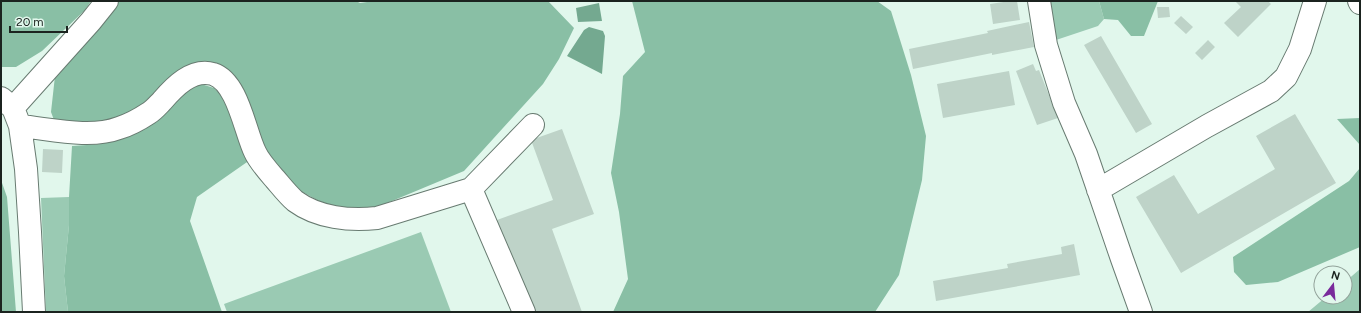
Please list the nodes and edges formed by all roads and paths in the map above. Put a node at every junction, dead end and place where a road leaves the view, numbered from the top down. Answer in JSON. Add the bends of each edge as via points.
{"nodes":[{"id":1,"x":106,"y":1,"type":"edge"},
{"id":2,"x":1039,"y":1,"type":"edge"},
{"id":3,"x":1315,"y":1,"type":"edge"},
{"id":4,"x":12,"y":111,"type":"edge"},
{"id":5,"x":533,"y":125,"type":"dead end"},
{"id":6,"x":471,"y":189,"type":"junction"},
{"id":7,"x":1098,"y":190,"type":"junction"},
{"id":8,"x":34,"y":312,"type":"edge"},
{"id":9,"x":524,"y":312,"type":"edge"},
{"id":10,"x":1141,"y":312,"type":"edge"}],
"edges":[{"from":1,"to":4,"type":"street"},
{"from":2,"to":7,"type":"street","via":[[1046,44],[1064,103]]},
{"from":3,"to":7,"type":"street","via":[[1300,49],[1286,77],[1271,91]]},
{"from":4,"to":6,"type":"street","via":[[77,133],[118,129],[151,112],[182,81],[197,74],[212,74],[232,91],[255,153],[295,201],[313,211],[362,220]]},
{"from":4,"to":8,"type":"street","via":[[26,169]]},
{"from":5,"to":6,"type":"street"},
{"from":6,"to":9,"type":"street"},
{"from":7,"to":10,"type":"street"}]}
